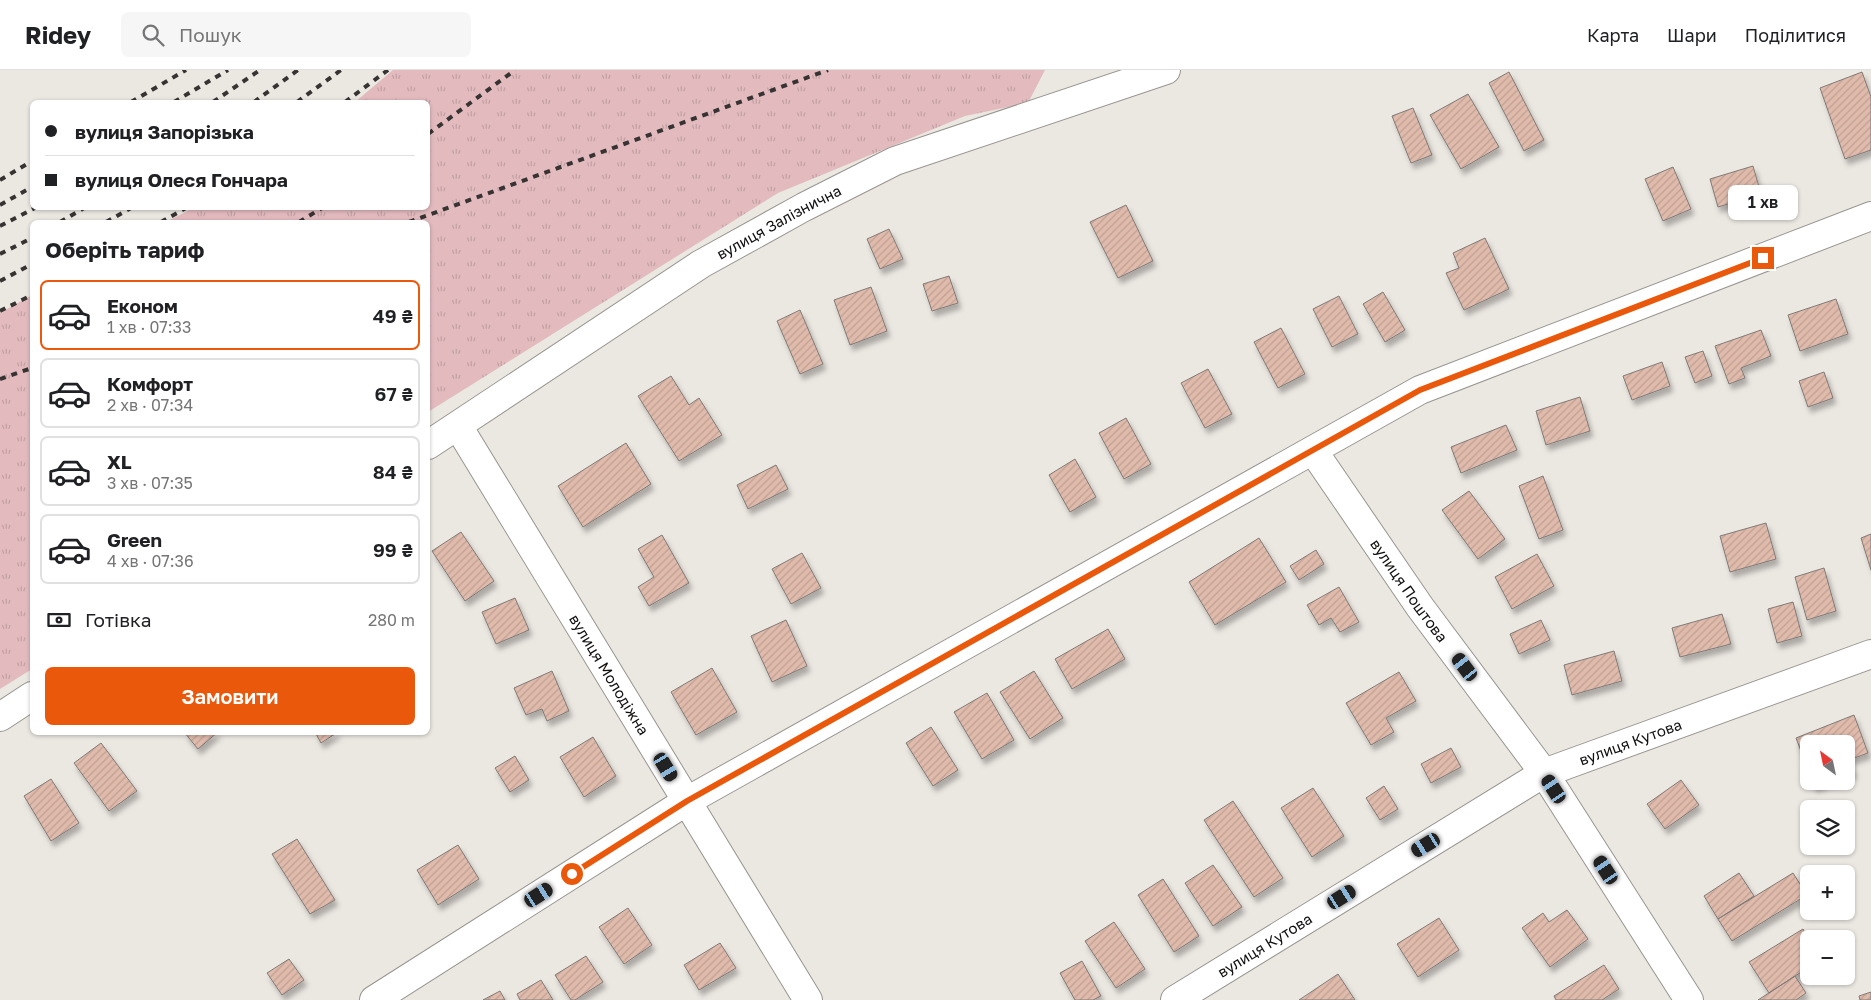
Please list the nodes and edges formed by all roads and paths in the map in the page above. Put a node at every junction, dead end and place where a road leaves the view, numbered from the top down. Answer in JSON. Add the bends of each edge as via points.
{"nodes":[{"id":1,"x":1166,"y":70,"type":"edge"},
{"id":2,"x":1871,"y":216,"type":"edge"},
{"id":3,"x":458,"y":426,"type":"junction"},
{"id":4,"x":430,"y":444,"type":"edge"},
{"id":5,"x":1314,"y":452,"type":"junction"},
{"id":6,"x":1871,"y":654,"type":"edge"},
{"id":7,"x":30,"y":697,"type":"edge"},
{"id":8,"x":0,"y":717,"type":"edge"},
{"id":9,"x":1544,"y":773,"type":"junction"},
{"id":10,"x":687,"y":801,"type":"junction"},
{"id":11,"x":374,"y":1000,"type":"edge"},
{"id":12,"x":808,"y":1000,"type":"edge"},
{"id":13,"x":1175,"y":1000,"type":"edge"},
{"id":14,"x":1690,"y":1000,"type":"edge"}],
"edges":[{"from":1,"to":3,"type":"street","name":"вулиця Залізнична","via":[[887,166],[701,264]]},
{"from":2,"to":5,"type":"street","via":[[1420,390]]},
{"from":3,"to":4,"type":"street","name":"вулиця Залізнична"},
{"from":3,"to":10,"type":"street","name":"вулиця Молодіжна"},
{"from":5,"to":9,"type":"street","name":"вулиця Поштова","via":[[1420,607]]},
{"from":5,"to":10,"type":"street"},
{"from":6,"to":9,"type":"street","name":"вулиця Кутова"},
{"from":7,"to":8,"type":"street"},
{"from":9,"to":13,"type":"street","name":"вулиця Кутова"},
{"from":9,"to":14,"type":"street","name":"вулиця Поштова"},
{"from":10,"to":11,"type":"street"},
{"from":10,"to":12,"type":"street","name":"вулиця Молодіжна"}]}
